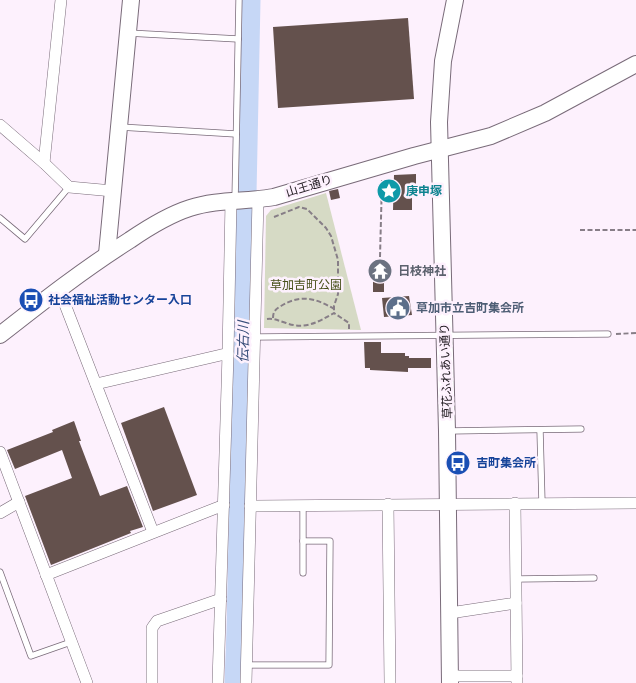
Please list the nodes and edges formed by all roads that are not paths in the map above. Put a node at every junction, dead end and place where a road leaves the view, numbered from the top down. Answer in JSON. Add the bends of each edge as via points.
{"nodes":[{"id":1,"x":61,"y":0,"type":"edge"},
{"id":2,"x":131,"y":0,"type":"edge"},
{"id":3,"x":239,"y":0,"type":"edge"},
{"id":4,"x":455,"y":0,"type":"edge"},
{"id":5,"x":128,"y":32,"type":"junction"},
{"id":6,"x":238,"y":39,"type":"junction"},
{"id":7,"x":636,"y":64,"type":"edge"},
{"id":8,"x":0,"y":125,"type":"edge"},
{"id":9,"x":118,"y":127,"type":"junction"},
{"id":10,"x":236,"y":134,"type":"junction"},
{"id":11,"x":439,"y":150,"type":"junction"},
{"id":12,"x":44,"y":163,"type":"junction"},
{"id":13,"x":69,"y":187,"type":"junction"},
{"id":14,"x":113,"y":191,"type":"junction"},
{"id":15,"x":243,"y":200,"type":"junction"},
{"id":16,"x":0,"y":218,"type":"edge"},
{"id":17,"x":107,"y":254,"type":"junction"},
{"id":18,"x":60,"y":289,"type":"junction"},
{"id":19,"x":608,"y":334,"type":"road end"},
{"id":20,"x":0,"y":335,"type":"edge"},
{"id":21,"x":445,"y":335,"type":"junction"},
{"id":22,"x":256,"y":337,"type":"junction"},
{"id":23,"x":228,"y":354,"type":"junction"},
{"id":24,"x":96,"y":384,"type":"junction"},
{"id":25,"x":581,"y":429,"type":"dead end"},
{"id":26,"x":540,"y":430,"type":"junction"},
{"id":27,"x":447,"y":431,"type":"junction"},
{"id":28,"x":0,"y":452,"type":"edge"},
{"id":29,"x":19,"y":502,"type":"junction"},
{"id":30,"x":515,"y":503,"type":"junction"},
{"id":31,"x":542,"y":503,"type":"junction"},
{"id":32,"x":636,"y":503,"type":"edge"},
{"id":33,"x":388,"y":504,"type":"junction"},
{"id":34,"x":448,"y":504,"type":"junction"},
{"id":35,"x":224,"y":505,"type":"junction"},
{"id":36,"x":250,"y":506,"type":"junction"},
{"id":37,"x":303,"y":506,"type":"junction"},
{"id":38,"x":0,"y":513,"type":"edge"},
{"id":39,"x":153,"y":532,"type":"junction"},
{"id":40,"x":303,"y":540,"type":"junction"},
{"id":41,"x":0,"y":572,"type":"edge"},
{"id":42,"x":303,"y":573,"type":"dead end"},
{"id":43,"x":46,"y":575,"type":"junction"},
{"id":44,"x":594,"y":578,"type":"dead end"},
{"id":45,"x":516,"y":579,"type":"junction"},
{"id":46,"x":221,"y":599,"type":"junction"},
{"id":47,"x":516,"y":603,"type":"junction"},
{"id":48,"x":450,"y":613,"type":"junction"},
{"id":49,"x":71,"y":642,"type":"junction"},
{"id":50,"x":246,"y":665,"type":"junction"},
{"id":51,"x":450,"y":680,"type":"edge"},
{"id":52,"x":517,"y":680,"type":"edge"},
{"id":53,"x":87,"y":683,"type":"edge"},
{"id":54,"x":152,"y":683,"type":"edge"},
{"id":55,"x":218,"y":683,"type":"edge"},
{"id":56,"x":246,"y":683,"type":"edge"},
{"id":57,"x":390,"y":683,"type":"edge"}],
"edges":[{"from":1,"to":12,"type":"street"},
{"from":2,"to":5,"type":"street"},
{"from":3,"to":6,"type":"lane"},
{"from":4,"to":11,"type":"street","name":"草花ふれあい通り","via":[[440,96]]},
{"from":5,"to":6,"type":"lane"},
{"from":5,"to":9,"type":"street"},
{"from":6,"to":10,"type":"lane"},
{"from":7,"to":11,"type":"street","name":"山王通り","via":[[524,123]]},
{"from":8,"to":12,"type":"street"},
{"from":9,"to":10,"type":"lane"},
{"from":9,"to":14,"type":"street"},
{"from":10,"to":15,"type":"lane"},
{"from":11,"to":15,"type":"street","name":"山王通り"},
{"from":11,"to":21,"type":"street","name":"草花ふれあい通り"},
{"from":12,"to":13,"type":"street"},
{"from":13,"to":14,"type":"street"},
{"from":13,"to":16,"type":"lane","via":[[25,239]]},
{"from":14,"to":17,"type":"street"},
{"from":15,"to":17,"type":"street","name":"山王通り","via":[[205,204],[172,215]]},
{"from":15,"to":22,"type":"street"},
{"from":15,"to":23,"type":"street"},
{"from":17,"to":18,"type":"street","name":"山王通り"},
{"from":18,"to":20,"type":"street","name":"山王通り"},
{"from":18,"to":24,"type":"street"},
{"from":19,"to":21,"type":"lane"},
{"from":21,"to":22,"type":"lane"},
{"from":21,"to":27,"type":"street","name":"草花ふれあい通り"},
{"from":22,"to":36,"type":"street"},
{"from":23,"to":24,"type":"street"},
{"from":23,"to":35,"type":"street"},
{"from":24,"to":39,"type":"street"},
{"from":25,"to":26,"type":"lane"},
{"from":26,"to":27,"type":"lane"},
{"from":26,"to":31,"type":"lane"},
{"from":27,"to":34,"type":"street","name":"草花ふれあい通り"},
{"from":28,"to":29,"type":"street"},
{"from":29,"to":38,"type":"street"},
{"from":29,"to":43,"type":"street"},
{"from":30,"to":31,"type":"street"},
{"from":30,"to":34,"type":"street"},
{"from":30,"to":45,"type":"street"},
{"from":31,"to":32,"type":"street"},
{"from":33,"to":34,"type":"street"},
{"from":33,"to":37,"type":"street"},
{"from":33,"to":57,"type":"street"},
{"from":34,"to":48,"type":"street","name":"草花ふれあい通り"},
{"from":35,"to":39,"type":"street"},
{"from":35,"to":46,"type":"street"},
{"from":36,"to":37,"type":"street"},
{"from":36,"to":50,"type":"street"},
{"from":37,"to":40,"type":"lane"},
{"from":39,"to":43,"type":"street"},
{"from":40,"to":42,"type":"lane"},
{"from":40,"to":50,"type":"lane","via":[[330,541],[329,665]]},
{"from":41,"to":49,"type":"lane","via":[[31,656]]},
{"from":43,"to":49,"type":"street"},
{"from":44,"to":45,"type":"lane"},
{"from":45,"to":47,"type":"street"},
{"from":46,"to":54,"type":"street","via":[[157,621],[152,628]]},
{"from":46,"to":55,"type":"street"},
{"from":47,"to":48,"type":"street"},
{"from":47,"to":52,"type":"street"},
{"from":48,"to":51,"type":"street","name":"草花ふれあい通り"},
{"from":49,"to":53,"type":"street"},
{"from":50,"to":56,"type":"street"},
{"from":51,"to":52,"type":"street"}]}
